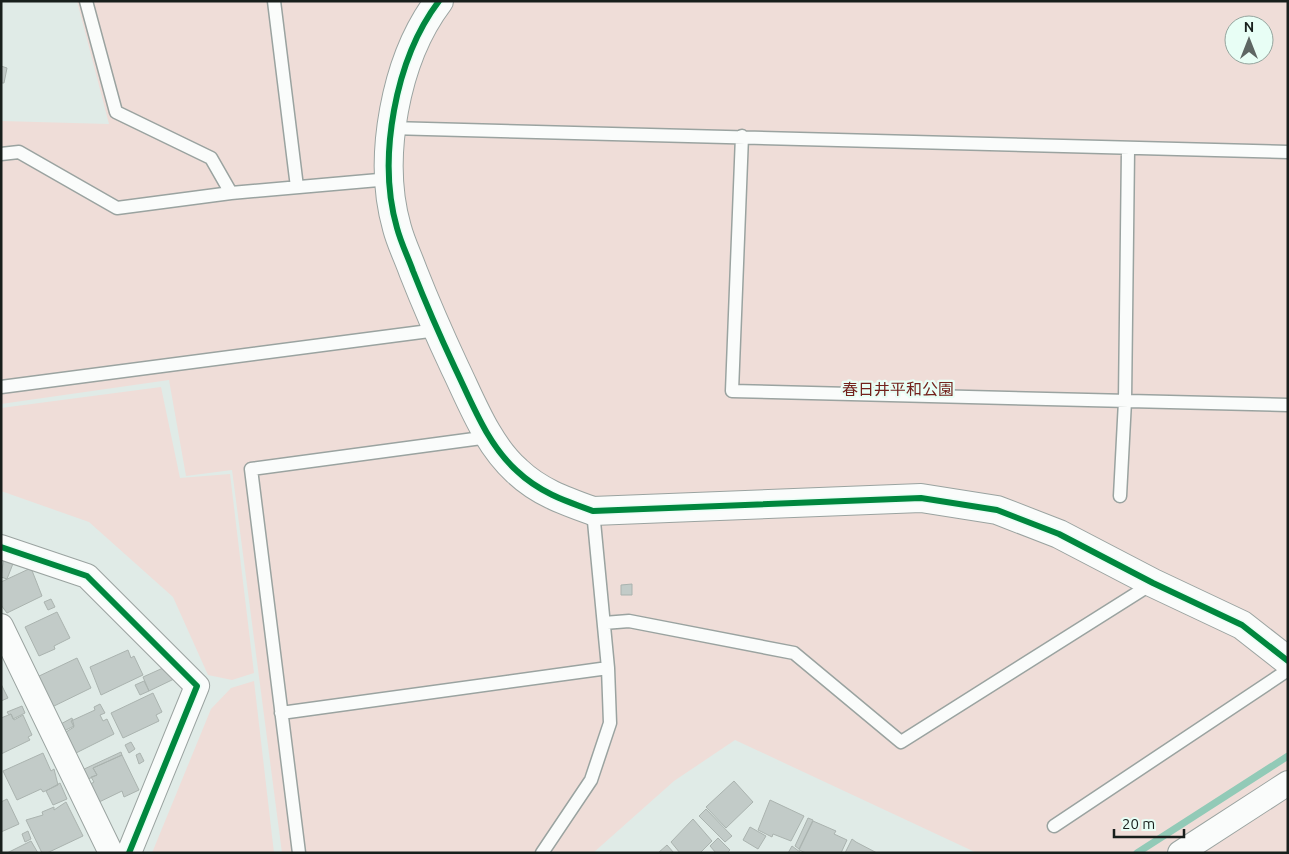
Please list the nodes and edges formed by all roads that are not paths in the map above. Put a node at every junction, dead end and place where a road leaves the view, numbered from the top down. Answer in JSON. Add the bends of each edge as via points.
{"nodes":[{"id":1,"x":86,"y":1,"type":"edge"},
{"id":2,"x":274,"y":1,"type":"edge"},
{"id":3,"x":438,"y":1,"type":"edge"},
{"id":4,"x":390,"y":128,"type":"junction"},
{"id":5,"x":742,"y":136,"type":"junction"},
{"id":6,"x":1128,"y":150,"type":"junction"},
{"id":7,"x":1288,"y":152,"type":"edge"},
{"id":8,"x":1,"y":154,"type":"edge"},
{"id":9,"x":390,"y":178,"type":"junction"},
{"id":10,"x":297,"y":187,"type":"junction"},
{"id":11,"x":231,"y":193,"type":"junction"},
{"id":12,"x":437,"y":330,"type":"junction"},
{"id":13,"x":1,"y":387,"type":"edge"},
{"id":14,"x":1125,"y":401,"type":"junction"},
{"id":15,"x":1288,"y":405,"type":"edge"},
{"id":16,"x":489,"y":437,"type":"junction"},
{"id":17,"x":1120,"y":496,"type":"dead end"},
{"id":18,"x":593,"y":511,"type":"junction"},
{"id":19,"x":1,"y":547,"type":"edge"},
{"id":20,"x":1153,"y":583,"type":"junction"},
{"id":21,"x":604,"y":623,"type":"junction"},
{"id":22,"x":1,"y":626,"type":"edge"},
{"id":23,"x":1288,"y":661,"type":"edge"},
{"id":24,"x":608,"y":668,"type":"junction"},
{"id":25,"x":1288,"y":670,"type":"edge"},
{"id":26,"x":281,"y":713,"type":"junction"},
{"id":27,"x":1288,"y":783,"type":"edge"},
{"id":28,"x":1054,"y":826,"type":"dead end"},
{"id":29,"x":111,"y":853,"type":"edge"},
{"id":30,"x":129,"y":853,"type":"edge"},
{"id":31,"x":299,"y":853,"type":"edge"},
{"id":32,"x":542,"y":853,"type":"edge"},
{"id":33,"x":1180,"y":853,"type":"edge"}],
"edges":[{"from":1,"to":11,"type":"lane","via":[[116,112],[211,158]]},
{"from":2,"to":10,"type":"lane"},
{"from":3,"to":4,"type":"street","via":[[427,16],[404,66]]},
{"from":4,"to":5,"type":"lane"},
{"from":4,"to":9,"type":"street"},
{"from":5,"to":6,"type":"lane"},
{"from":5,"to":14,"type":"lane","via":[[732,391]]},
{"from":6,"to":7,"type":"lane"},
{"from":6,"to":14,"type":"lane"},
{"from":8,"to":11,"type":"lane","via":[[19,152],[118,208]]},
{"from":9,"to":10,"type":"lane"},
{"from":9,"to":12,"type":"street","via":[[396,228]]},
{"from":10,"to":11,"type":"lane"},
{"from":12,"to":13,"type":"lane"},
{"from":12,"to":16,"type":"street"},
{"from":14,"to":15,"type":"lane"},
{"from":14,"to":17,"type":"lane"},
{"from":16,"to":18,"type":"street","via":[[517,471],[531,482],[553,497]]},
{"from":16,"to":26,"type":"lane","via":[[251,469]]},
{"from":18,"to":20,"type":"street","via":[[921,498],[997,510],[1059,534]]},
{"from":18,"to":21,"type":"lane"},
{"from":19,"to":30,"type":"street","via":[[87,576],[197,686]]},
{"from":20,"to":21,"type":"lane","via":[[901,742],[794,652],[629,621]]},
{"from":20,"to":23,"type":"street","via":[[1242,625]]},
{"from":21,"to":24,"type":"lane"},
{"from":22,"to":29,"type":"street"},
{"from":24,"to":26,"type":"lane"},
{"from":24,"to":32,"type":"lane","via":[[610,723],[591,780]]},
{"from":25,"to":28,"type":"lane"},
{"from":26,"to":31,"type":"lane"},
{"from":27,"to":33,"type":"street"}]}
